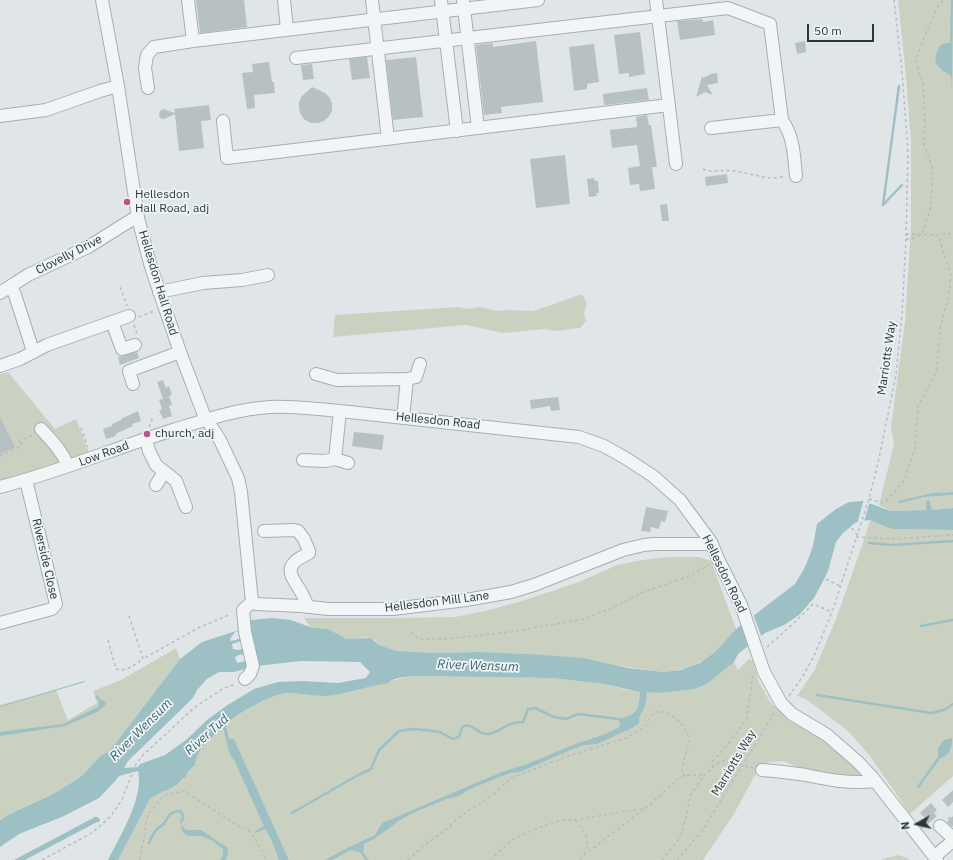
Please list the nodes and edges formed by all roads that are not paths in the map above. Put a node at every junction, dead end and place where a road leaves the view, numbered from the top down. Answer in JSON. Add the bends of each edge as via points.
{"nodes":[{"id":1,"x":102,"y":0,"type":"edge"},
{"id":2,"x":188,"y":0,"type":"edge"},
{"id":3,"x":284,"y":0,"type":"edge"},
{"id":4,"x":372,"y":0,"type":"edge"},
{"id":5,"x":538,"y":0,"type":"edge"},
{"id":6,"x":656,"y":0,"type":"edge"},
{"id":7,"x":463,"y":4,"type":"edge"},
{"id":8,"x":442,"y":6,"type":"edge"},
{"id":9,"x":658,"y":16,"type":"junction"},
{"id":10,"x":374,"y":19,"type":"junction"},
{"id":11,"x":287,"y":30,"type":"junction"},
{"id":12,"x":467,"y":38,"type":"junction"},
{"id":13,"x":194,"y":41,"type":"junction"},
{"id":14,"x":446,"y":41,"type":"junction"},
{"id":15,"x":377,"y":48,"type":"junction"},
{"id":16,"x":296,"y":58,"type":"dead end"},
{"id":17,"x":118,"y":86,"type":"junction"},
{"id":18,"x":148,"y":88,"type":"dead end"},
{"id":19,"x":669,"y":105,"type":"junction"},
{"id":20,"x":0,"y":116,"type":"edge"},
{"id":21,"x":782,"y":120,"type":"junction"},
{"id":22,"x":223,"y":121,"type":"dead end"},
{"id":23,"x":478,"y":128,"type":"junction"},
{"id":24,"x":711,"y":128,"type":"dead end"},
{"id":25,"x":457,"y":131,"type":"junction"},
{"id":26,"x":388,"y":139,"type":"junction"},
{"id":27,"x":676,"y":164,"type":"dead end"},
{"id":28,"x":796,"y":174,"type":"road end"},
{"id":29,"x":138,"y":218,"type":"junction"},
{"id":30,"x":268,"y":275,"type":"dead end"},
{"id":31,"x":11,"y":286,"type":"junction"},
{"id":32,"x":159,"y":292,"type":"junction"},
{"id":33,"x":0,"y":293,"type":"edge"},
{"id":34,"x":134,"y":317,"type":"road end"},
{"id":35,"x":112,"y":322,"type":"junction"},
{"id":36,"x":135,"y":345,"type":"dead end"},
{"id":37,"x":33,"y":351,"type":"junction"},
{"id":38,"x":180,"y":352,"type":"junction"},
{"id":39,"x":420,"y":364,"type":"dead end"},
{"id":40,"x":0,"y":366,"type":"edge"},
{"id":41,"x":416,"y":379,"type":"junction"},
{"id":42,"x":323,"y":380,"type":"dead end"},
{"id":43,"x":134,"y":384,"type":"dead end"},
{"id":44,"x":340,"y":411,"type":"junction"},
{"id":45,"x":403,"y":418,"type":"junction"},
{"id":46,"x":207,"y":419,"type":"junction"},
{"id":47,"x":42,"y":430,"type":"road end"},
{"id":48,"x":146,"y":438,"type":"junction"},
{"id":49,"x":335,"y":459,"type":"junction"},
{"id":50,"x":303,"y":460,"type":"dead end"},
{"id":51,"x":348,"y":463,"type":"dead end"},
{"id":52,"x":68,"y":466,"type":"junction"},
{"id":53,"x":164,"y":472,"type":"junction"},
{"id":54,"x":26,"y":480,"type":"junction"},
{"id":55,"x":156,"y":485,"type":"dead end"},
{"id":56,"x":0,"y":487,"type":"edge"},
{"id":57,"x":186,"y":507,"type":"dead end"},
{"id":58,"x":264,"y":531,"type":"dead end"},
{"id":59,"x":714,"y":547,"type":"junction"},
{"id":60,"x":252,"y":602,"type":"junction"},
{"id":61,"x":308,"y":607,"type":"junction"},
{"id":62,"x":0,"y":623,"type":"edge"},
{"id":63,"x":245,"y":679,"type":"road end"},
{"id":64,"x":762,"y":770,"type":"road end"},
{"id":65,"x":875,"y":781,"type":"junction"},
{"id":66,"x":940,"y":826,"type":"dead end"},
{"id":67,"x":953,"y":838,"type":"edge"},
{"id":68,"x":953,"y":841,"type":"edge"},
{"id":69,"x":936,"y":858,"type":"edge"}],
"edges":[{"from":1,"to":17,"type":"street","name":"Hellesdon Hall Road"},
{"from":2,"to":13,"type":"street"},
{"from":3,"to":11,"type":"street"},
{"from":4,"to":10,"type":"street"},
{"from":5,"to":7,"type":"street"},
{"from":6,"to":9,"type":"street"},
{"from":7,"to":8,"type":"street"},
{"from":7,"to":12,"type":"street"},
{"from":8,"to":10,"type":"street"},
{"from":8,"to":14,"type":"street"},
{"from":9,"to":12,"type":"street"},
{"from":9,"to":19,"type":"street"},
{"from":9,"to":21,"type":"street","via":[[728,8],[770,24]]},
{"from":10,"to":11,"type":"street"},
{"from":10,"to":15,"type":"street"},
{"from":11,"to":13,"type":"street"},
{"from":12,"to":14,"type":"street"},
{"from":12,"to":23,"type":"street"},
{"from":13,"to":18,"type":"street","via":[[154,46],[147,55],[145,68]]},
{"from":14,"to":15,"type":"street"},
{"from":14,"to":25,"type":"street"},
{"from":15,"to":16,"type":"street"},
{"from":15,"to":26,"type":"street"},
{"from":17,"to":20,"type":"street","via":[[46,110]]},
{"from":17,"to":29,"type":"street","name":"Hellesdon Hall Road"},
{"from":19,"to":23,"type":"street"},
{"from":19,"to":27,"type":"street"},
{"from":21,"to":24,"type":"street"},
{"from":21,"to":28,"type":"street","via":[[792,142]]},
{"from":22,"to":26,"type":"street","via":[[227,158]]},
{"from":23,"to":25,"type":"street"},
{"from":25,"to":26,"type":"street"},
{"from":29,"to":31,"type":"street","name":"Clovelly Drive"},
{"from":29,"to":32,"type":"street","name":"Hellesdon Hall Road"},
{"from":30,"to":32,"type":"street","via":[[203,283]]},
{"from":31,"to":33,"type":"street","name":"Clovelly Drive"},
{"from":31,"to":37,"type":"street"},
{"from":32,"to":38,"type":"street","name":"Hellesdon Hall Road"},
{"from":34,"to":35,"type":"street"},
{"from":35,"to":36,"type":"street","via":[[122,349]]},
{"from":35,"to":37,"type":"street"},
{"from":37,"to":40,"type":"street","via":[[20,360]]},
{"from":38,"to":43,"type":"street","via":[[130,371]]},
{"from":38,"to":46,"type":"street","name":"Hellesdon Hall Road"},
{"from":39,"to":41,"type":"street"},
{"from":41,"to":42,"type":"street"},
{"from":41,"to":45,"type":"street"},
{"from":44,"to":45,"type":"street","name":"Hellesdon Road"},
{"from":44,"to":46,"type":"street","name":"Hellesdon Road","via":[[271,407]]},
{"from":44,"to":49,"type":"street"},
{"from":45,"to":59,"type":"street","name":"Hellesdon Road","via":[[579,437],[604,446],[658,480],[680,500]]},
{"from":46,"to":48,"type":"street","name":"Low Road"},
{"from":46,"to":60,"type":"street","via":[[220,440],[242,492]]},
{"from":47,"to":52,"type":"street","via":[[58,447]]},
{"from":48,"to":52,"type":"street","name":"Low Road"},
{"from":48,"to":53,"type":"street","via":[[156,466]]},
{"from":49,"to":50,"type":"street"},
{"from":49,"to":51,"type":"street"},
{"from":52,"to":54,"type":"street","name":"Low Road"},
{"from":53,"to":55,"type":"street"},
{"from":53,"to":57,"type":"street","via":[[176,481]]},
{"from":54,"to":56,"type":"street","name":"Low Road"},
{"from":54,"to":62,"type":"street","name":"Riverside Close","via":[[56,604],[52,609]]},
{"from":58,"to":61,"type":"street","via":[[294,530],[304,538],[309,553],[297,560],[290,569]]},
{"from":59,"to":61,"type":"street","name":"Hellesdon Mill Lane","via":[[705,544],[644,545],[623,550],[534,585],[466,600],[392,609]]},
{"from":59,"to":65,"type":"street","name":"Hellesdon Road","via":[[745,617],[764,672],[792,714],[827,735]]},
{"from":60,"to":61,"type":"street","name":"Hellesdon Mill Lane"},
{"from":60,"to":63,"type":"street","via":[[243,610],[253,666]]},
{"from":64,"to":65,"type":"street","via":[[825,780]]},
{"from":65,"to":69,"type":"street","name":"Hellesdon Road"},
{"from":66,"to":67,"type":"street"},
{"from":68,"to":69,"type":"street"}]}
